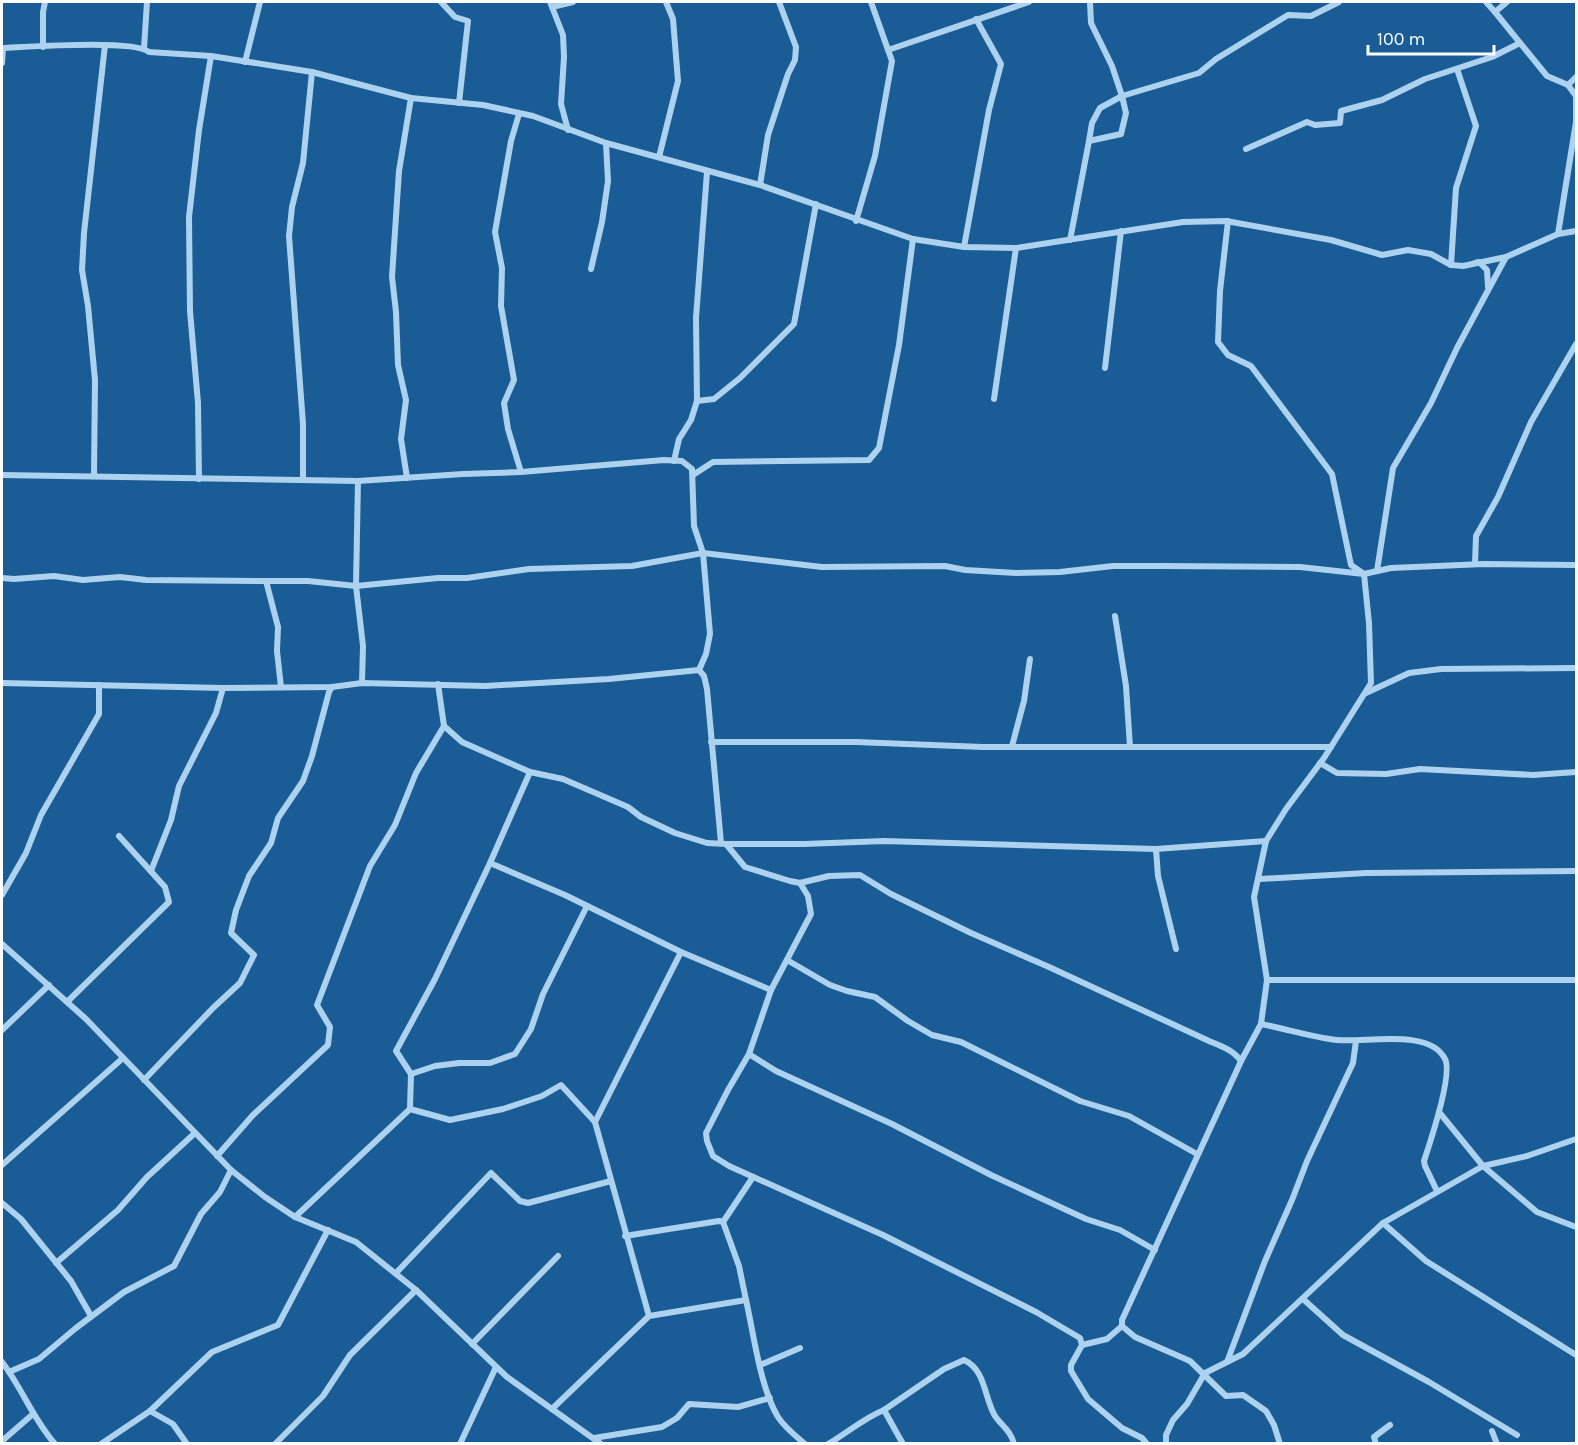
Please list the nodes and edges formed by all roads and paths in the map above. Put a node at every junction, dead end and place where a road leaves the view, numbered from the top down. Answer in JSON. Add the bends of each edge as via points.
{"nodes":[{"id":1,"x":45,"y":2,"type":"edge"},
{"id":2,"x":147,"y":2,"type":"edge"},
{"id":3,"x":260,"y":2,"type":"edge"},
{"id":4,"x":441,"y":2,"type":"edge"},
{"id":5,"x":573,"y":2,"type":"edge"},
{"id":6,"x":666,"y":2,"type":"edge"},
{"id":7,"x":779,"y":2,"type":"edge"},
{"id":8,"x":871,"y":2,"type":"edge"},
{"id":9,"x":1029,"y":2,"type":"edge"},
{"id":10,"x":1090,"y":2,"type":"edge"},
{"id":11,"x":1339,"y":2,"type":"edge"},
{"id":12,"x":1486,"y":2,"type":"edge"},
{"id":13,"x":1507,"y":2,"type":"edge"},
{"id":14,"x":551,"y":4,"type":"edge"},
{"id":15,"x":1495,"y":12,"type":"junction"},
{"id":16,"x":976,"y":19,"type":"junction"},
{"id":17,"x":1520,"y":43,"type":"junction"},
{"id":18,"x":105,"y":45,"type":"junction"},
{"id":19,"x":43,"y":47,"type":"junction"},
{"id":20,"x":2,"y":48,"type":"edge"},
{"id":21,"x":144,"y":48,"type":"junction"},
{"id":22,"x":888,"y":50,"type":"junction"},
{"id":23,"x":211,"y":56,"type":"junction"},
{"id":24,"x":245,"y":62,"type":"junction"},
{"id":25,"x":2,"y":63,"type":"edge"},
{"id":26,"x":1457,"y":69,"type":"junction"},
{"id":27,"x":312,"y":72,"type":"junction"},
{"id":28,"x":1576,"y":77,"type":"edge"},
{"id":29,"x":1568,"y":85,"type":"junction"},
{"id":30,"x":1122,"y":96,"type":"junction"},
{"id":31,"x":411,"y":98,"type":"junction"},
{"id":32,"x":459,"y":103,"type":"junction"},
{"id":33,"x":519,"y":114,"type":"junction"},
{"id":34,"x":568,"y":130,"type":"junction"},
{"id":35,"x":1089,"y":141,"type":"junction"},
{"id":36,"x":606,"y":143,"type":"junction"},
{"id":37,"x":1246,"y":149,"type":"dead end"},
{"id":38,"x":659,"y":157,"type":"junction"},
{"id":39,"x":707,"y":172,"type":"junction"},
{"id":40,"x":760,"y":185,"type":"junction"},
{"id":41,"x":816,"y":204,"type":"junction"},
{"id":42,"x":856,"y":221,"type":"junction"},
{"id":43,"x":1228,"y":221,"type":"junction"},
{"id":44,"x":1121,"y":231,"type":"junction"},
{"id":45,"x":1576,"y":231,"type":"edge"},
{"id":46,"x":1558,"y":234,"type":"junction"},
{"id":47,"x":913,"y":239,"type":"junction"},
{"id":48,"x":1070,"y":240,"type":"junction"},
{"id":49,"x":964,"y":247,"type":"junction"},
{"id":50,"x":1016,"y":248,"type":"junction"},
{"id":51,"x":1506,"y":256,"type":"junction"},
{"id":52,"x":1451,"y":265,"type":"junction"},
{"id":53,"x":1463,"y":266,"type":"junction"},
{"id":54,"x":591,"y":269,"type":"dead end"},
{"id":55,"x":1488,"y":290,"type":"junction"},
{"id":56,"x":1576,"y":344,"type":"edge"},
{"id":57,"x":1105,"y":369,"type":"dead end"},
{"id":58,"x":994,"y":399,"type":"dead end"},
{"id":59,"x":697,"y":401,"type":"junction"},
{"id":60,"x":674,"y":461,"type":"junction"},
{"id":61,"x":521,"y":472,"type":"junction"},
{"id":62,"x":2,"y":475,"type":"edge"},
{"id":63,"x":693,"y":475,"type":"junction"},
{"id":64,"x":94,"y":476,"type":"junction"},
{"id":65,"x":407,"y":478,"type":"junction"},
{"id":66,"x":199,"y":479,"type":"junction"},
{"id":67,"x":303,"y":480,"type":"junction"},
{"id":68,"x":358,"y":481,"type":"junction"},
{"id":69,"x":703,"y":553,"type":"junction"},
{"id":70,"x":1475,"y":564,"type":"junction"},
{"id":71,"x":1576,"y":565,"type":"edge"},
{"id":72,"x":1377,"y":571,"type":"junction"},
{"id":73,"x":1364,"y":574,"type":"junction"},
{"id":74,"x":2,"y":578,"type":"edge"},
{"id":75,"x":266,"y":581,"type":"junction"},
{"id":76,"x":356,"y":586,"type":"junction"},
{"id":77,"x":1115,"y":616,"type":"dead end"},
{"id":78,"x":1030,"y":659,"type":"dead end"},
{"id":79,"x":1576,"y":668,"type":"edge"},
{"id":80,"x":699,"y":670,"type":"junction"},
{"id":81,"x":2,"y":683,"type":"edge"},
{"id":82,"x":362,"y":683,"type":"junction"},
{"id":83,"x":438,"y":684,"type":"junction"},
{"id":84,"x":99,"y":685,"type":"junction"},
{"id":85,"x":281,"y":687,"type":"junction"},
{"id":86,"x":332,"y":687,"type":"junction"},
{"id":87,"x":223,"y":688,"type":"junction"},
{"id":88,"x":1363,"y":694,"type":"junction"},
{"id":89,"x":444,"y":726,"type":"junction"},
{"id":90,"x":711,"y":742,"type":"junction"},
{"id":91,"x":1012,"y":746,"type":"junction"},
{"id":92,"x":1130,"y":747,"type":"junction"},
{"id":93,"x":1331,"y":747,"type":"junction"},
{"id":94,"x":1320,"y":763,"type":"junction"},
{"id":95,"x":530,"y":772,"type":"junction"},
{"id":96,"x":1576,"y":772,"type":"edge"},
{"id":97,"x":118,"y":836,"type":"dead end"},
{"id":98,"x":1266,"y":841,"type":"junction"},
{"id":99,"x":723,"y":843,"type":"junction"},
{"id":100,"x":1156,"y":849,"type":"junction"},
{"id":101,"x":490,"y":863,"type":"junction"},
{"id":102,"x":151,"y":871,"type":"junction"},
{"id":103,"x":1576,"y":872,"type":"edge"},
{"id":104,"x":1260,"y":879,"type":"junction"},
{"id":105,"x":800,"y":883,"type":"junction"},
{"id":106,"x":2,"y":895,"type":"edge"},
{"id":107,"x":587,"y":906,"type":"junction"},
{"id":108,"x":2,"y":944,"type":"edge"},
{"id":109,"x":1176,"y":949,"type":"dead end"},
{"id":110,"x":681,"y":952,"type":"junction"},
{"id":111,"x":787,"y":960,"type":"junction"},
{"id":112,"x":1268,"y":980,"type":"junction"},
{"id":113,"x":1576,"y":980,"type":"edge"},
{"id":114,"x":49,"y":985,"type":"junction"},
{"id":115,"x":771,"y":990,"type":"junction"},
{"id":116,"x":67,"y":1002,"type":"junction"},
{"id":117,"x":1261,"y":1024,"type":"junction"},
{"id":118,"x":2,"y":1030,"type":"edge"},
{"id":119,"x":1356,"y":1041,"type":"junction"},
{"id":120,"x":749,"y":1053,"type":"junction"},
{"id":121,"x":123,"y":1058,"type":"junction"},
{"id":122,"x":1241,"y":1061,"type":"junction"},
{"id":123,"x":411,"y":1074,"type":"junction"},
{"id":124,"x":144,"y":1080,"type":"junction"},
{"id":125,"x":410,"y":1109,"type":"junction"},
{"id":126,"x":1439,"y":1112,"type":"junction"},
{"id":127,"x":595,"y":1122,"type":"junction"},
{"id":128,"x":195,"y":1133,"type":"junction"},
{"id":129,"x":1576,"y":1139,"type":"edge"},
{"id":130,"x":1197,"y":1154,"type":"junction"},
{"id":131,"x":217,"y":1156,"type":"junction"},
{"id":132,"x":2,"y":1165,"type":"edge"},
{"id":133,"x":1483,"y":1166,"type":"junction"},
{"id":134,"x":231,"y":1170,"type":"junction"},
{"id":135,"x":753,"y":1177,"type":"junction"},
{"id":136,"x":610,"y":1181,"type":"junction"},
{"id":137,"x":1437,"y":1191,"type":"junction"},
{"id":138,"x":2,"y":1203,"type":"edge"},
{"id":139,"x":295,"y":1217,"type":"junction"},
{"id":140,"x":723,"y":1222,"type":"junction"},
{"id":141,"x":1383,"y":1223,"type":"junction"},
{"id":142,"x":1576,"y":1227,"type":"edge"},
{"id":143,"x":328,"y":1230,"type":"junction"},
{"id":144,"x":625,"y":1236,"type":"junction"},
{"id":145,"x":1155,"y":1250,"type":"junction"},
{"id":146,"x":558,"y":1256,"type":"dead end"},
{"id":147,"x":56,"y":1263,"type":"junction"},
{"id":148,"x":396,"y":1273,"type":"junction"},
{"id":149,"x":416,"y":1290,"type":"junction"},
{"id":150,"x":1303,"y":1299,"type":"junction"},
{"id":151,"x":746,"y":1300,"type":"junction"},
{"id":152,"x":91,"y":1316,"type":"junction"},
{"id":153,"x":649,"y":1316,"type":"junction"},
{"id":154,"x":1122,"y":1326,"type":"junction"},
{"id":155,"x":472,"y":1344,"type":"junction"},
{"id":156,"x":1082,"y":1345,"type":"junction"},
{"id":157,"x":800,"y":1348,"type":"dead end"},
{"id":158,"x":1576,"y":1355,"type":"edge"},
{"id":159,"x":2,"y":1362,"type":"edge"},
{"id":160,"x":1227,"y":1362,"type":"junction"},
{"id":161,"x":760,"y":1365,"type":"junction"},
{"id":162,"x":496,"y":1367,"type":"junction"},
{"id":163,"x":9,"y":1372,"type":"junction"},
{"id":164,"x":1205,"y":1373,"type":"junction"},
{"id":165,"x":770,"y":1398,"type":"junction"},
{"id":166,"x":552,"y":1409,"type":"junction"},
{"id":167,"x":884,"y":1410,"type":"junction"},
{"id":168,"x":150,"y":1411,"type":"junction"},
{"id":169,"x":33,"y":1414,"type":"junction"},
{"id":170,"x":1390,"y":1425,"type":"dead end"},
{"id":171,"x":1492,"y":1431,"type":"dead end"},
{"id":172,"x":1517,"y":1435,"type":"dead end"},
{"id":173,"x":594,"y":1438,"type":"junction"},
{"id":174,"x":2,"y":1441,"type":"edge"},
{"id":175,"x":55,"y":1443,"type":"edge"},
{"id":176,"x":101,"y":1443,"type":"edge"},
{"id":177,"x":187,"y":1443,"type":"edge"},
{"id":178,"x":275,"y":1443,"type":"edge"},
{"id":179,"x":460,"y":1443,"type":"edge"},
{"id":180,"x":600,"y":1443,"type":"edge"},
{"id":181,"x":805,"y":1443,"type":"edge"},
{"id":182,"x":828,"y":1443,"type":"edge"},
{"id":183,"x":903,"y":1443,"type":"edge"},
{"id":184,"x":1014,"y":1443,"type":"edge"},
{"id":185,"x":1147,"y":1443,"type":"edge"},
{"id":186,"x":1166,"y":1443,"type":"edge"},
{"id":187,"x":1280,"y":1443,"type":"edge"},
{"id":188,"x":1376,"y":1443,"type":"edge"},
{"id":189,"x":1497,"y":1443,"type":"edge"}],
"edges":[{"from":1,"to":19,"type":"street"},
{"from":2,"to":21,"type":"street"},
{"from":3,"to":24,"type":"street"},
{"from":4,"to":32,"type":"street","via":[[455,17],[468,21]]},
{"from":5,"to":14,"type":"street"},
{"from":6,"to":38,"type":"street","via":[[673,19],[678,81]]},
{"from":7,"to":40,"type":"street","via":[[796,47],[795,60],[768,135]]},
{"from":8,"to":22,"type":"street"},
{"from":9,"to":16,"type":"street"},
{"from":10,"to":30,"type":"street","via":[[1091,23]]},
{"from":11,"to":30,"type":"street","via":[[1311,15],[1288,15],[1199,73]]},
{"from":12,"to":15,"type":"street"},
{"from":13,"to":15,"type":"street"},
{"from":14,"to":34,"type":"street","via":[[563,35],[561,104]]},
{"from":15,"to":17,"type":"street"},
{"from":16,"to":22,"type":"street"},
{"from":16,"to":49,"type":"street","via":[[1001,63]]},
{"from":17,"to":26,"type":"street"},
{"from":17,"to":29,"type":"street","via":[[1546,76]]},
{"from":18,"to":19,"type":"street"},
{"from":18,"to":21,"type":"street"},
{"from":18,"to":64,"type":"street","via":[[82,270],[95,380]]},
{"from":19,"to":20,"type":"street"},
{"from":20,"to":25,"type":"street"},
{"from":21,"to":23,"type":"street","via":[[149,52]]},
{"from":22,"to":42,"type":"street","via":[[892,61],[877,146]]},
{"from":23,"to":24,"type":"street"},
{"from":23,"to":66,"type":"street","via":[[189,217]]},
{"from":24,"to":27,"type":"street"},
{"from":26,"to":37,"type":"street","via":[[1382,100],[1341,111],[1340,123],[1307,122]]},
{"from":26,"to":52,"type":"street","via":[[1476,126],[1456,188]]},
{"from":27,"to":31,"type":"street"},
{"from":27,"to":67,"type":"street","via":[[303,163],[289,236],[303,424]]},
{"from":28,"to":29,"type":"street"},
{"from":29,"to":46,"type":"street","via":[[1576,96],[1576,122]]},
{"from":30,"to":35,"type":"street","via":[[1100,108]]},
{"from":30,"to":35,"type":"street","via":[[1126,112],[1121,134]]},
{"from":31,"to":32,"type":"street"},
{"from":31,"to":65,"type":"street","via":[[399,171],[392,277],[398,365],[406,400],[401,439]]},
{"from":32,"to":33,"type":"street"},
{"from":33,"to":34,"type":"street"},
{"from":33,"to":61,"type":"street","via":[[495,232],[502,268],[501,306],[514,380],[504,403]]},
{"from":34,"to":36,"type":"street"},
{"from":35,"to":48,"type":"street"},
{"from":36,"to":38,"type":"street"},
{"from":36,"to":54,"type":"street","via":[[608,181]]},
{"from":38,"to":39,"type":"street"},
{"from":39,"to":40,"type":"street"},
{"from":39,"to":59,"type":"street","via":[[696,318]]},
{"from":40,"to":41,"type":"street"},
{"from":41,"to":42,"type":"street"},
{"from":41,"to":59,"type":"street","via":[[794,324],[714,399]]},
{"from":42,"to":47,"type":"street"},
{"from":43,"to":44,"type":"street","via":[[1183,222]]},
{"from":43,"to":52,"type":"street","via":[[1331,240],[1382,255],[1408,250],[1431,254]]},
{"from":43,"to":73,"type":"street","via":[[1218,342],[1228,355],[1251,366],[1332,474],[1351,565]]},
{"from":44,"to":48,"type":"street"},
{"from":44,"to":57,"type":"street"},
{"from":45,"to":46,"type":"street"},
{"from":46,"to":51,"type":"street"},
{"from":47,"to":49,"type":"street"},
{"from":47,"to":63,"type":"street","via":[[899,345],[879,448],[869,460],[713,462]]},
{"from":48,"to":50,"type":"street"},
{"from":49,"to":50,"type":"street"},
{"from":50,"to":58,"type":"street"},
{"from":51,"to":53,"type":"street"},
{"from":51,"to":55,"type":"street"},
{"from":52,"to":53,"type":"street"},
{"from":53,"to":55,"type":"street","via":[[1479,262],[1487,270]]},
{"from":55,"to":72,"type":"street","via":[[1393,468]]},
{"from":56,"to":70,"type":"street","via":[[1531,422],[1476,536]]},
{"from":59,"to":60,"type":"street","via":[[692,420],[679,439]]},
{"from":60,"to":61,"type":"street"},
{"from":60,"to":63,"type":"street","via":[[688,465]]},
{"from":61,"to":65,"type":"street"},
{"from":62,"to":64,"type":"street"},
{"from":63,"to":69,"type":"street","via":[[694,526]]},
{"from":64,"to":66,"type":"street"},
{"from":65,"to":68,"type":"street"},
{"from":66,"to":67,"type":"street"},
{"from":67,"to":68,"type":"street"},
{"from":68,"to":76,"type":"street"},
{"from":69,"to":73,"type":"street","via":[[822,567],[945,566],[1016,573],[1113,566],[1300,567]]},
{"from":69,"to":76,"type":"street","via":[[632,566],[529,569]]},
{"from":69,"to":80,"type":"street","via":[[710,634]]},
{"from":70,"to":71,"type":"street"},
{"from":70,"to":72,"type":"street"},
{"from":72,"to":73,"type":"street"},
{"from":73,"to":88,"type":"street","via":[[1371,683]]},
{"from":74,"to":75,"type":"street"},
{"from":75,"to":76,"type":"street"},
{"from":75,"to":85,"type":"street","via":[[278,627]]},
{"from":76,"to":82,"type":"street","via":[[363,646]]},
{"from":77,"to":92,"type":"street"},
{"from":78,"to":91,"type":"street"},
{"from":79,"to":88,"type":"street","via":[[1442,669],[1409,673]]},
{"from":80,"to":83,"type":"street","via":[[485,686]]},
{"from":80,"to":90,"type":"street","via":[[707,689]]},
{"from":81,"to":84,"type":"street"},
{"from":82,"to":83,"type":"street"},
{"from":82,"to":86,"type":"street"},
{"from":83,"to":89,"type":"street"},
{"from":84,"to":87,"type":"street"},
{"from":84,"to":106,"type":"street","via":[[99,714]]},
{"from":85,"to":86,"type":"street"},
{"from":85,"to":87,"type":"street"},
{"from":86,"to":124,"type":"street","via":[[303,781],[278,818],[271,843],[249,876],[236,910],[231,933],[254,955],[245,974]]},
{"from":87,"to":102,"type":"street","via":[[216,713],[179,786],[171,820]]},
{"from":88,"to":93,"type":"street"},
{"from":89,"to":95,"type":"street","via":[[462,742]]},
{"from":89,"to":131,"type":"street","via":[[370,866],[317,1005],[330,1027],[328,1045],[253,1115]]},
{"from":90,"to":91,"type":"street"},
{"from":90,"to":99,"type":"street"},
{"from":91,"to":92,"type":"street"},
{"from":92,"to":93,"type":"street"},
{"from":93,"to":94,"type":"street"},
{"from":94,"to":96,"type":"street","via":[[1337,773],[1386,774],[1420,769],[1533,775]]},
{"from":94,"to":98,"type":"street"},
{"from":95,"to":99,"type":"street","via":[[563,779],[628,807],[675,833],[707,843]]},
{"from":95,"to":101,"type":"street"},
{"from":97,"to":102,"type":"street"},
{"from":98,"to":100,"type":"street"},
{"from":98,"to":104,"type":"street"},
{"from":99,"to":100,"type":"street","via":[[884,842]]},
{"from":99,"to":105,"type":"street","via":[[745,867]]},
{"from":100,"to":109,"type":"street","via":[[1158,876]]},
{"from":101,"to":107,"type":"street"},
{"from":101,"to":123,"type":"street","via":[[396,1051]]},
{"from":102,"to":116,"type":"street","via":[[165,887],[169,902]]},
{"from":103,"to":104,"type":"street","via":[[1366,873]]},
{"from":104,"to":112,"type":"street","via":[[1254,897]]},
{"from":105,"to":111,"type":"street","via":[[808,896],[811,914]]},
{"from":105,"to":122,"type":"street","via":[[829,876],[860,875],[971,933],[1233,1052]]},
{"from":107,"to":110,"type":"street"},
{"from":107,"to":123,"type":"street","via":[[543,994],[531,1029],[515,1054],[490,1063],[459,1062]]},
{"from":108,"to":114,"type":"street"},
{"from":110,"to":115,"type":"street"},
{"from":110,"to":127,"type":"street"},
{"from":111,"to":115,"type":"street"},
{"from":111,"to":130,"type":"street","via":[[830,985],[876,997],[932,1035],[961,1042],[1080,1101],[1129,1116]]},
{"from":112,"to":113,"type":"street"},
{"from":112,"to":117,"type":"street"},
{"from":114,"to":116,"type":"street"},
{"from":114,"to":118,"type":"street"},
{"from":115,"to":120,"type":"street"},
{"from":116,"to":121,"type":"street"},
{"from":117,"to":119,"type":"street"},
{"from":117,"to":122,"type":"street"},
{"from":119,"to":126,"type":"street","via":[[1409,1039],[1433,1045],[1446,1060]]},
{"from":119,"to":160,"type":"street","via":[[1353,1063],[1307,1161]]},
{"from":120,"to":135,"type":"street","via":[[706,1133],[706,1141],[713,1156]]},
{"from":120,"to":145,"type":"street","via":[[776,1071],[1086,1219],[1120,1230]]},
{"from":121,"to":124,"type":"street"},
{"from":121,"to":132,"type":"street"},
{"from":122,"to":130,"type":"street"},
{"from":123,"to":125,"type":"street"},
{"from":124,"to":128,"type":"street"},
{"from":125,"to":127,"type":"street","via":[[450,1120],[502,1109],[542,1096],[561,1085]]},
{"from":125,"to":139,"type":"street"},
{"from":126,"to":133,"type":"street"},
{"from":126,"to":137,"type":"street","via":[[1424,1161]]},
{"from":127,"to":136,"type":"street"},
{"from":128,"to":131,"type":"street"},
{"from":128,"to":147,"type":"street","via":[[118,1210]]},
{"from":129,"to":133,"type":"street"},
{"from":130,"to":145,"type":"street"},
{"from":131,"to":134,"type":"street"},
{"from":133,"to":137,"type":"street"},
{"from":133,"to":142,"type":"street","via":[[1538,1212]]},
{"from":134,"to":139,"type":"street"},
{"from":134,"to":152,"type":"street","via":[[220,1192],[201,1214],[174,1266],[124,1292]]},
{"from":135,"to":140,"type":"street"},
{"from":135,"to":156,"type":"street","via":[[883,1235],[1036,1311],[1080,1338]]},
{"from":136,"to":144,"type":"street"},
{"from":136,"to":148,"type":"street","via":[[528,1203],[520,1201],[491,1173]]},
{"from":137,"to":141,"type":"street"},
{"from":138,"to":147,"type":"street","via":[[21,1219]]},
{"from":139,"to":143,"type":"street"},
{"from":140,"to":144,"type":"street"},
{"from":140,"to":151,"type":"street"},
{"from":141,"to":150,"type":"street"},
{"from":141,"to":158,"type":"street","via":[[1425,1261]]},
{"from":143,"to":148,"type":"street","via":[[356,1242]]},
{"from":143,"to":168,"type":"street","via":[[278,1325],[212,1352]]},
{"from":144,"to":153,"type":"street"},
{"from":145,"to":154,"type":"street"},
{"from":146,"to":155,"type":"street"},
{"from":147,"to":152,"type":"street"},
{"from":148,"to":149,"type":"street"},
{"from":149,"to":155,"type":"street"},
{"from":149,"to":178,"type":"street","via":[[350,1355],[323,1396]]},
{"from":150,"to":160,"type":"street","via":[[1243,1354]]},
{"from":150,"to":172,"type":"street","via":[[1343,1335]]},
{"from":151,"to":153,"type":"street"},
{"from":151,"to":161,"type":"street"},
{"from":152,"to":163,"type":"street","via":[[39,1359]]},
{"from":153,"to":166,"type":"street"},
{"from":154,"to":156,"type":"street","via":[[1107,1339]]},
{"from":154,"to":164,"type":"street","via":[[1135,1337],[1190,1361]]},
{"from":155,"to":162,"type":"street"},
{"from":156,"to":185,"type":"street","via":[[1071,1371],[1088,1399]]},
{"from":157,"to":161,"type":"street"},
{"from":159,"to":163,"type":"street"},
{"from":160,"to":164,"type":"street"},
{"from":161,"to":165,"type":"street"},
{"from":162,"to":166,"type":"street"},
{"from":162,"to":179,"type":"street"},
{"from":163,"to":169,"type":"street"},
{"from":164,"to":186,"type":"street","via":[[1173,1420]]},
{"from":164,"to":187,"type":"street","via":[[1226,1396],[1243,1395],[1266,1411]]},
{"from":165,"to":173,"type":"street","via":[[738,1407],[690,1404],[662,1427]]},
{"from":165,"to":181,"type":"street","via":[[778,1418]]},
{"from":166,"to":173,"type":"street"},
{"from":167,"to":182,"type":"street"},
{"from":167,"to":183,"type":"street"},
{"from":167,"to":184,"type":"street","via":[[964,1360],[974,1365],[995,1416]]},
{"from":168,"to":176,"type":"street"},
{"from":168,"to":177,"type":"street","via":[[173,1424]]},
{"from":169,"to":174,"type":"street"},
{"from":169,"to":175,"type":"street"},
{"from":170,"to":188,"type":"street","via":[[1374,1437]]},
{"from":171,"to":189,"type":"street"},
{"from":173,"to":180,"type":"street"}]}
